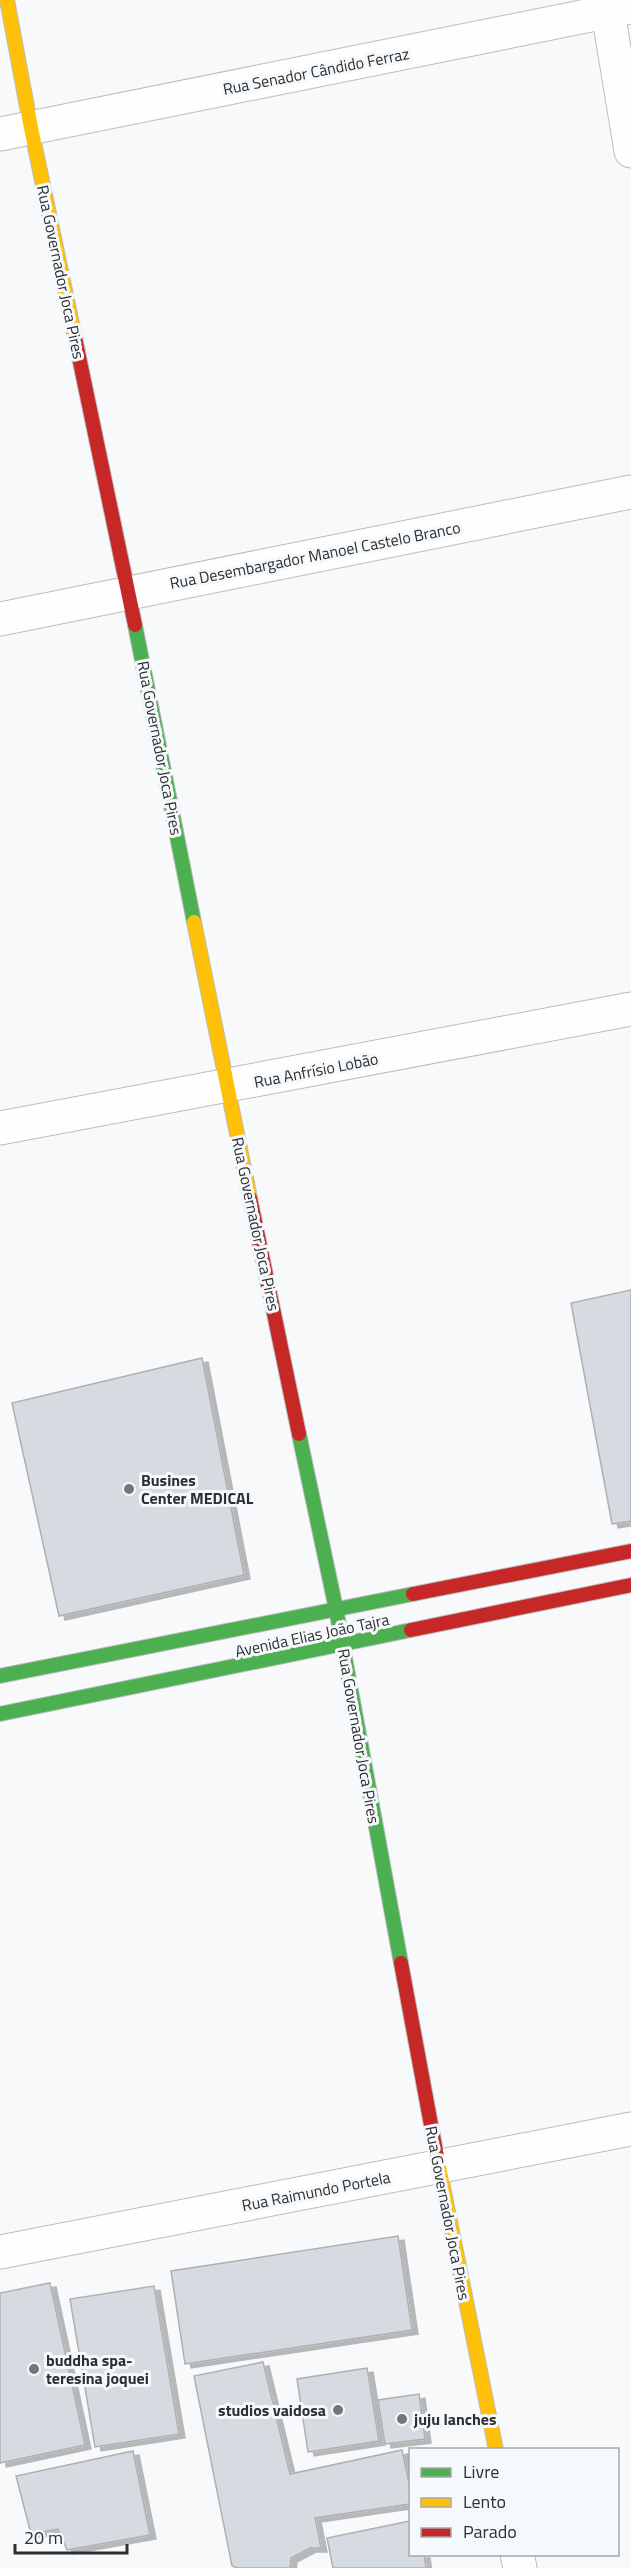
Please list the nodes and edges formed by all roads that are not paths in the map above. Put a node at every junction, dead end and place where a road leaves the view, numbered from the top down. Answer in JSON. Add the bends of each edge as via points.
{"nodes":[{"id":1,"x":7,"y":0,"type":"edge"},
{"id":2,"x":615,"y":6,"type":"edge"},
{"id":3,"x":16,"y":131,"type":"edge"},
{"id":4,"x":631,"y":151,"type":"edge"},
{"id":5,"x":631,"y":492,"type":"edge"},
{"id":6,"x":129,"y":592,"type":"junction"},
{"id":7,"x":0,"y":620,"type":"edge"},
{"id":8,"x":631,"y":1009,"type":"edge"},
{"id":9,"x":228,"y":1087,"type":"junction"},
{"id":10,"x":0,"y":1128,"type":"edge"},
{"id":11,"x":631,"y":1551,"type":"edge"},
{"id":12,"x":631,"y":1585,"type":"edge"},
{"id":13,"x":336,"y":1609,"type":"junction"},
{"id":14,"x":343,"y":1646,"type":"junction"},
{"id":15,"x":0,"y":1677,"type":"edge"},
{"id":16,"x":0,"y":1714,"type":"edge"},
{"id":17,"x":631,"y":2129,"type":"edge"},
{"id":18,"x":439,"y":2168,"type":"junction"},
{"id":19,"x":0,"y":2252,"type":"edge"},
{"id":20,"x":496,"y":2448,"type":"edge"}],
"edges":[{"from":1,"to":3,"type":"street","name":"Rua Governador Joca Pires"},
{"from":2,"to":3,"type":"street","name":"Rua Senador Cândido Ferraz"},
{"from":2,"to":4,"type":"street"},
{"from":3,"to":6,"type":"street","name":"Rua Governador Joca Pires"},
{"from":5,"to":6,"type":"street","name":"Rua Desembargador Manoel Castelo Branco"},
{"from":6,"to":7,"type":"street","name":"Rua Desembargador Manoel Castelo Branco"},
{"from":6,"to":9,"type":"street","name":"Rua Governador Joca Pires"},
{"from":8,"to":9,"type":"street","name":"Rua Anfrísio Lobão"},
{"from":9,"to":10,"type":"street","name":"Rua Anfrísio Lobão"},
{"from":9,"to":13,"type":"street","name":"Rua Governador Joca Pires"},
{"from":11,"to":13,"type":"street","name":"Avenida Elias João Tajra"},
{"from":12,"to":14,"type":"street","name":"Avenida Elias João Tajra"},
{"from":13,"to":14,"type":"street","name":"Rua Governador Joca Pires"},
{"from":13,"to":15,"type":"street","name":"Avenida Elias João Tajra"},
{"from":14,"to":16,"type":"street","name":"Avenida Elias João Tajra"},
{"from":14,"to":18,"type":"street","name":"Rua Governador Joca Pires"},
{"from":17,"to":18,"type":"street","name":"Rua Raimundo Portela"},
{"from":18,"to":19,"type":"street","name":"Rua Raimundo Portela"},
{"from":18,"to":20,"type":"street","name":"Rua Governador Joca Pires"}]}
